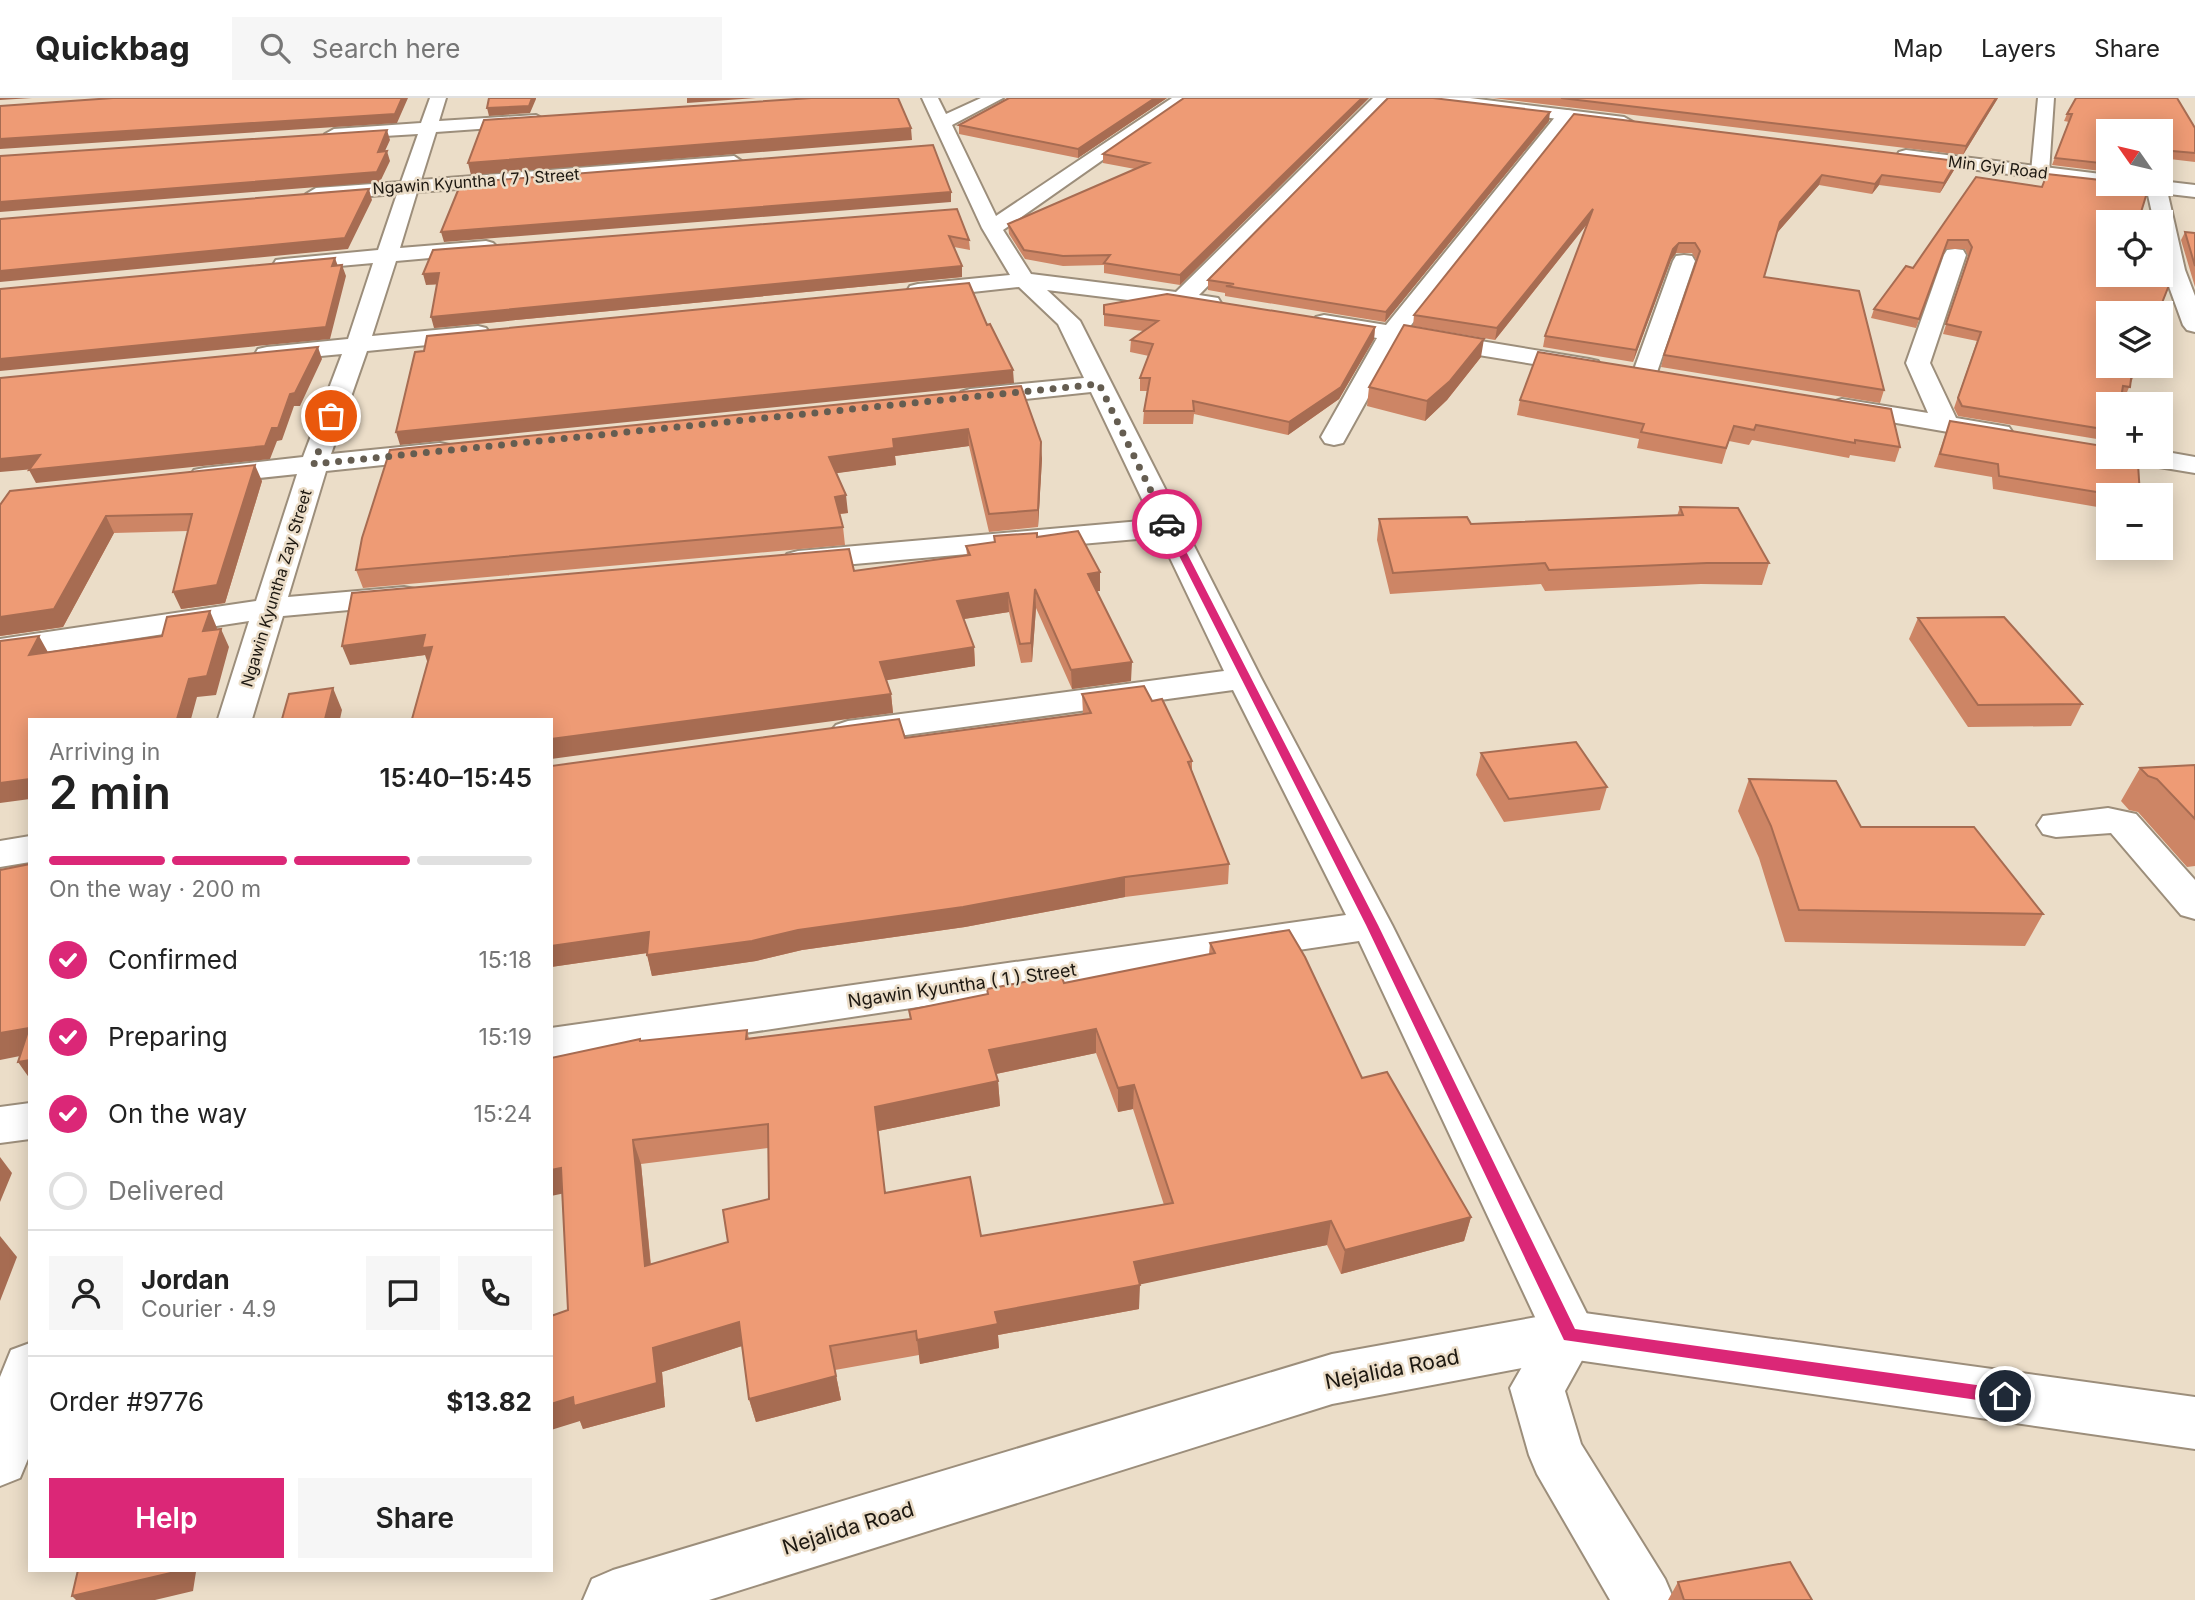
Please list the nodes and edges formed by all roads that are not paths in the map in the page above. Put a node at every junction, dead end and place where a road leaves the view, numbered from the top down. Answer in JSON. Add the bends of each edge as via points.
{"nodes":[{"id":1,"x":438,"y":98,"type":"edge"},
{"id":2,"x":930,"y":98,"type":"edge"},
{"id":3,"x":995,"y":98,"type":"edge"},
{"id":4,"x":1183,"y":98,"type":"edge"},
{"id":5,"x":1383,"y":98,"type":"edge"},
{"id":6,"x":1428,"y":98,"type":"edge"},
{"id":7,"x":2046,"y":98,"type":"edge"},
{"id":8,"x":1566,"y":116,"type":"junction"},
{"id":9,"x":552,"y":119,"type":"edge"},
{"id":10,"x":942,"y":123,"type":"junction"},
{"id":11,"x":1646,"y":125,"type":"edge"},
{"id":12,"x":428,"y":127,"type":"junction"},
{"id":13,"x":318,"y":135,"type":"edge"},
{"id":14,"x":1888,"y":153,"type":"edge"},
{"id":15,"x":758,"y":160,"type":"edge"},
{"id":16,"x":2040,"y":172,"type":"junction"},
{"id":17,"x":2096,"y":179,"type":"edge"},
{"id":18,"x":410,"y":186,"type":"junction"},
{"id":19,"x":2174,"y":188,"type":"edge"},
{"id":20,"x":2195,"y":191,"type":"edge"},
{"id":21,"x":300,"y":195,"type":"edge"},
{"id":22,"x":2158,"y":196,"type":"edge"},
{"id":23,"x":982,"y":208,"type":"junction"},
{"id":24,"x":955,"y":210,"type":"edge"},
{"id":25,"x":992,"y":228,"type":"junction"},
{"id":26,"x":512,"y":245,"type":"edge"},
{"id":27,"x":387,"y":255,"type":"junction"},
{"id":28,"x":1955,"y":255,"type":"edge"},
{"id":29,"x":1684,"y":261,"type":"edge"},
{"id":30,"x":263,"y":267,"type":"edge"},
{"id":31,"x":1024,"y":281,"type":"junction"},
{"id":32,"x":899,"y":292,"type":"edge"},
{"id":33,"x":1183,"y":298,"type":"junction"},
{"id":34,"x":1235,"y":307,"type":"edge"},
{"id":35,"x":1301,"y":318,"type":"edge"},
{"id":36,"x":2195,"y":325,"type":"edge"},
{"id":37,"x":497,"y":331,"type":"edge"},
{"id":38,"x":1392,"y":333,"type":"junction"},
{"id":39,"x":358,"y":344,"type":"junction"},
{"id":40,"x":248,"y":355,"type":"edge"},
{"id":41,"x":1644,"y":374,"type":"junction"},
{"id":42,"x":1672,"y":379,"type":"edge"},
{"id":43,"x":1099,"y":384,"type":"junction"},
{"id":44,"x":947,"y":399,"type":"edge"},
{"id":45,"x":1822,"y":404,"type":"edge"},
{"id":46,"x":1946,"y":424,"type":"junction"},
{"id":47,"x":1334,"y":437,"type":"dead end"},
{"id":48,"x":2027,"y":437,"type":"edge"},
{"id":49,"x":465,"y":448,"type":"edge"},
{"id":50,"x":2173,"y":461,"type":"edge"},
{"id":51,"x":314,"y":464,"type":"junction"},
{"id":52,"x":2195,"y":465,"type":"edge"},
{"id":53,"x":177,"y":479,"type":"edge"},
{"id":54,"x":1169,"y":527,"type":"junction"},
{"id":55,"x":768,"y":563,"type":"edge"},
{"id":56,"x":436,"y":593,"type":"edge"},
{"id":57,"x":271,"y":608,"type":"junction"},
{"id":58,"x":0,"y":649,"type":"edge"},
{"id":59,"x":1244,"y":678,"type":"junction"},
{"id":60,"x":235,"y":718,"type":"edge"},
{"id":61,"x":814,"y":737,"type":"edge"},
{"id":62,"x":2056,"y":825,"type":"dead end"},
{"id":63,"x":28,"y":849,"type":"edge"},
{"id":64,"x":0,"y":854,"type":"edge"},
{"id":65,"x":2195,"y":905,"type":"edge"},
{"id":66,"x":1372,"y":925,"type":"junction"},
{"id":67,"x":553,"y":1045,"type":"edge"},
{"id":68,"x":28,"y":1121,"type":"edge"},
{"id":69,"x":0,"y":1125,"type":"edge"},
{"id":70,"x":1570,"y":1335,"type":"junction"},
{"id":71,"x":28,"y":1373,"type":"edge"},
{"id":72,"x":2195,"y":1423,"type":"edge"},
{"id":73,"x":0,"y":1459,"type":"edge"},
{"id":74,"x":613,"y":1600,"type":"edge"},
{"id":75,"x":1644,"y":1600,"type":"edge"}],
"edges":[{"from":1,"to":12,"type":"street","name":"Ngawin Kyuntha Zay Street"},
{"from":2,"to":10,"type":"street"},
{"from":3,"to":10,"type":"street"},
{"from":4,"to":25,"type":"street"},
{"from":5,"to":33,"type":"street"},
{"from":6,"to":8,"type":"street"},
{"from":7,"to":16,"type":"street"},
{"from":8,"to":11,"type":"street"},
{"from":8,"to":38,"type":"street"},
{"from":9,"to":12,"type":"street"},
{"from":10,"to":23,"type":"street","via":[[946,146]]},
{"from":12,"to":13,"type":"street"},
{"from":12,"to":18,"type":"street","name":"Ngawin Kyuntha Zay Street"},
{"from":14,"to":16,"type":"street","name":"Min Gyi Road"},
{"from":15,"to":18,"type":"street","name":"Ngawin Kyuntha ( 7 ) Street"},
{"from":16,"to":17,"type":"street","name":"Min Gyi Road"},
{"from":18,"to":21,"type":"street","name":"Ngawin Kyuntha ( 7 ) Street"},
{"from":18,"to":27,"type":"street","name":"Ngawin Kyuntha Zay Street"},
{"from":19,"to":20,"type":"street"},
{"from":22,"to":36,"type":"street","via":[[2174,271]]},
{"from":23,"to":24,"type":"street"},
{"from":23,"to":25,"type":"street"},
{"from":25,"to":31,"type":"street"},
{"from":26,"to":27,"type":"street"},
{"from":27,"to":30,"type":"street"},
{"from":27,"to":39,"type":"street","name":"Ngawin Kyuntha Zay Street"},
{"from":28,"to":46,"type":"street","via":[[1918,363]]},
{"from":29,"to":41,"type":"street"},
{"from":31,"to":32,"type":"street"},
{"from":31,"to":33,"type":"street"},
{"from":31,"to":43,"type":"street","via":[[1068,321]]},
{"from":33,"to":34,"type":"street"},
{"from":35,"to":38,"type":"street"},
{"from":37,"to":39,"type":"street"},
{"from":38,"to":41,"type":"street"},
{"from":38,"to":47,"type":"street"},
{"from":39,"to":40,"type":"street"},
{"from":39,"to":51,"type":"street","name":"Ngawin Kyuntha Zay Street"},
{"from":41,"to":42,"type":"street"},
{"from":43,"to":44,"type":"street"},
{"from":43,"to":54,"type":"street"},
{"from":45,"to":46,"type":"street"},
{"from":46,"to":48,"type":"street"},
{"from":49,"to":51,"type":"street"},
{"from":50,"to":52,"type":"street"},
{"from":51,"to":53,"type":"street"},
{"from":51,"to":57,"type":"street","name":"Ngawin Kyuntha Zay Street"},
{"from":54,"to":55,"type":"street"},
{"from":54,"to":59,"type":"street"},
{"from":56,"to":57,"type":"street"},
{"from":57,"to":58,"type":"street"},
{"from":57,"to":60,"type":"street","name":"Ngawin Kyuntha Zay Street"},
{"from":59,"to":61,"type":"street"},
{"from":59,"to":66,"type":"street"},
{"from":62,"to":65,"type":"street","via":[[2123,823]]},
{"from":63,"to":64,"type":"street"},
{"from":66,"to":67,"type":"street","name":"Ngawin Kyuntha ( 1 ) Street"},
{"from":66,"to":70,"type":"street"},
{"from":68,"to":69,"type":"street"},
{"from":70,"to":72,"type":"street","name":"Nejalida Road"},
{"from":70,"to":74,"type":"street","name":"Nejalida Road","via":[[1332,1379]]},
{"from":70,"to":75,"type":"street","via":[[1537,1388],[1557,1455]]},
{"from":71,"to":73,"type":"street"}]}
